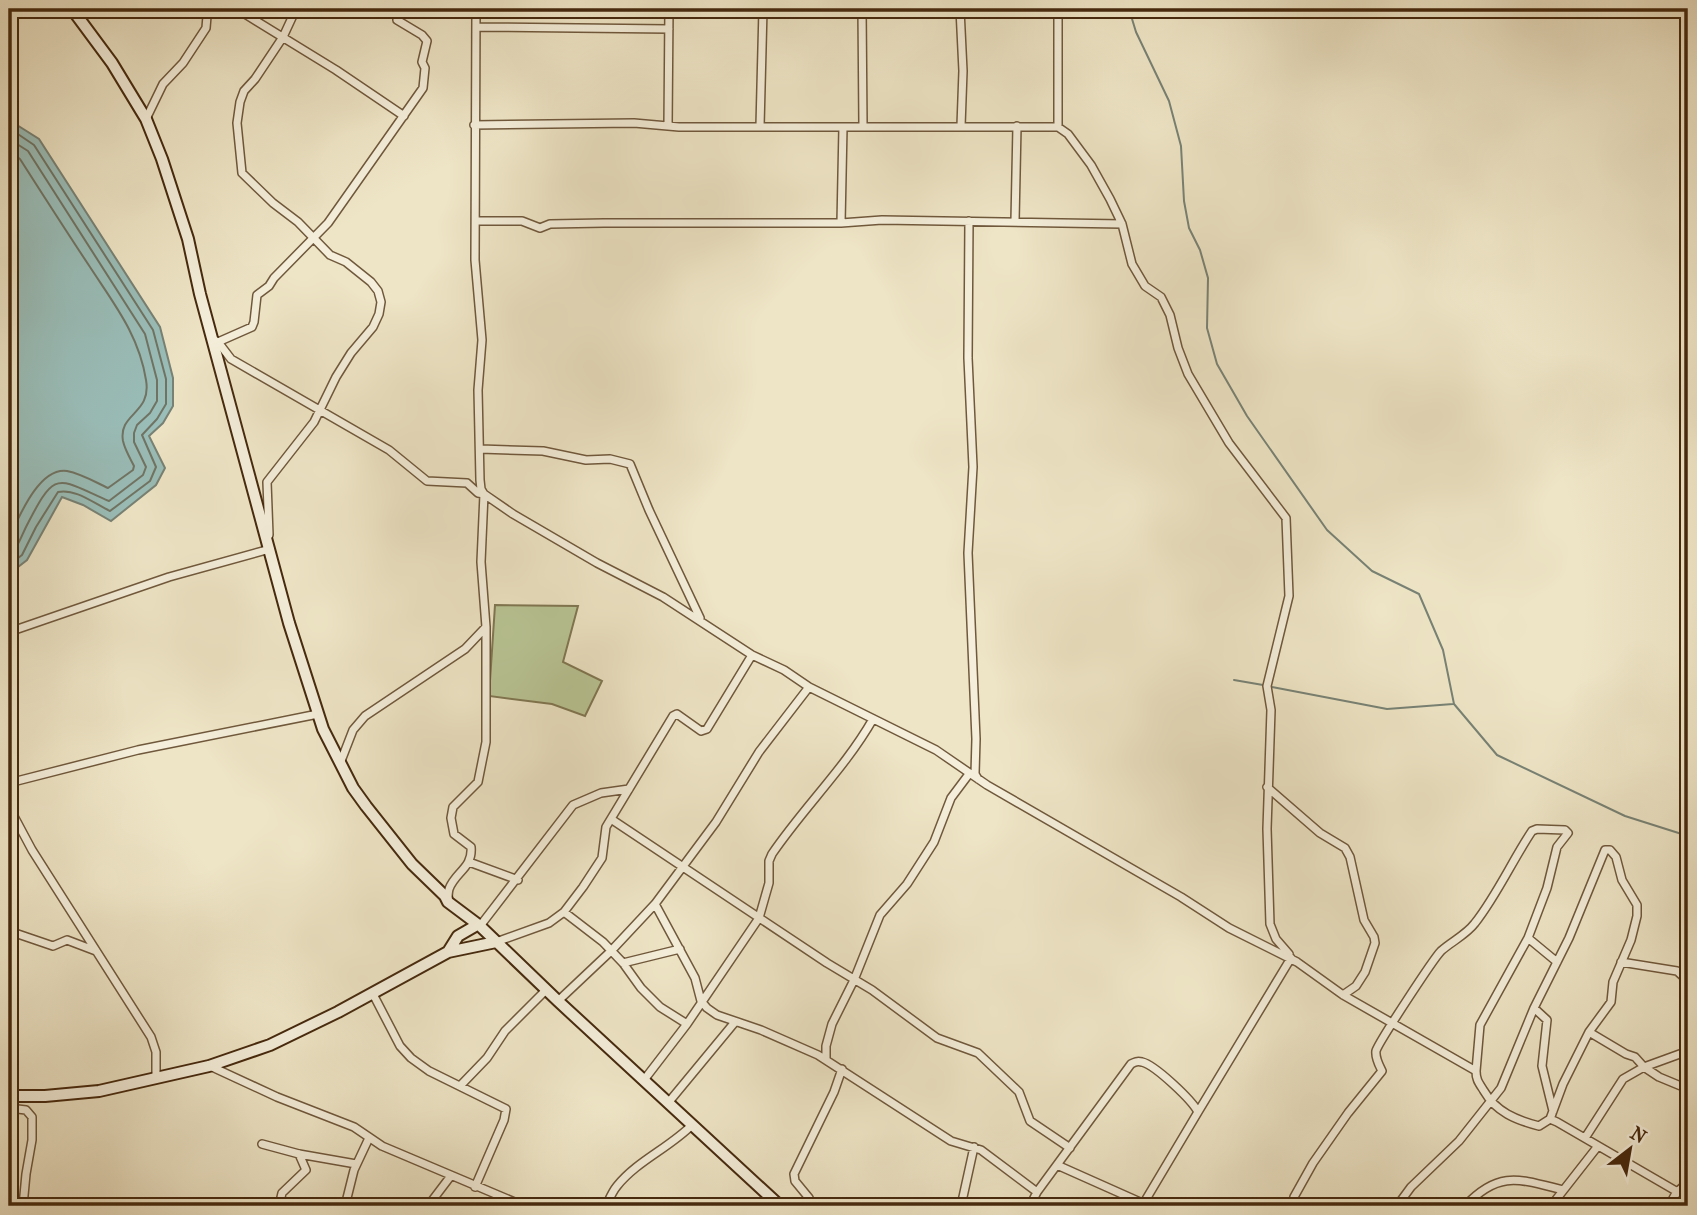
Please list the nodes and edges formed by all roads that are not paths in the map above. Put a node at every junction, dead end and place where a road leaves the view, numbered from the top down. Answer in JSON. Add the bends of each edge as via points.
{"nodes":[{"id":1,"x":72,"y":9,"type":"edge"},
{"id":2,"x":205,"y":9,"type":"edge"},
{"id":3,"x":216,"y":9,"type":"edge"},
{"id":4,"x":296,"y":9,"type":"edge"},
{"id":5,"x":399,"y":9,"type":"edge"},
{"id":6,"x":476,"y":9,"type":"edge"},
{"id":7,"x":669,"y":9,"type":"edge"},
{"id":8,"x":763,"y":9,"type":"edge"},
{"id":9,"x":862,"y":9,"type":"edge"},
{"id":10,"x":960,"y":9,"type":"edge"},
{"id":11,"x":1058,"y":9,"type":"edge"},
{"id":12,"x":476,"y":27,"type":"junction"},
{"id":13,"x":669,"y":29,"type":"junction"},
{"id":14,"x":283,"y":37,"type":"junction"},
{"id":15,"x":404,"y":116,"type":"junction"},
{"id":16,"x":146,"y":119,"type":"junction"},
{"id":17,"x":474,"y":125,"type":"junction"},
{"id":18,"x":668,"y":126,"type":"junction"},
{"id":19,"x":760,"y":126,"type":"junction"},
{"id":20,"x":961,"y":126,"type":"junction"},
{"id":21,"x":843,"y":127,"type":"junction"},
{"id":22,"x":863,"y":127,"type":"junction"},
{"id":23,"x":1017,"y":127,"type":"junction"},
{"id":24,"x":1058,"y":127,"type":"junction"},
{"id":25,"x":476,"y":221,"type":"junction"},
{"id":26,"x":969,"y":221,"type":"junction"},
{"id":27,"x":1015,"y":222,"type":"junction"},
{"id":28,"x":841,"y":223,"type":"junction"},
{"id":29,"x":1122,"y":224,"type":"junction"},
{"id":30,"x":314,"y":238,"type":"junction"},
{"id":31,"x":216,"y":343,"type":"junction"},
{"id":32,"x":318,"y":410,"type":"junction"},
{"id":33,"x":480,"y":449,"type":"junction"},
{"id":34,"x":484,"y":494,"type":"junction"},
{"id":35,"x":270,"y":549,"type":"junction"},
{"id":36,"x":701,"y":621,"type":"junction"},
{"id":37,"x":485,"y":627,"type":"junction"},
{"id":38,"x":9,"y":632,"type":"edge"},
{"id":39,"x":752,"y":655,"type":"junction"},
{"id":40,"x":809,"y":687,"type":"junction"},
{"id":41,"x":318,"y":714,"type":"junction"},
{"id":42,"x":873,"y":719,"type":"junction"},
{"id":43,"x":341,"y":761,"type":"junction"},
{"id":44,"x":969,"y":774,"type":"junction"},
{"id":45,"x":978,"y":780,"type":"junction"},
{"id":46,"x":9,"y":783,"type":"edge"},
{"id":47,"x":1267,"y":787,"type":"junction"},
{"id":48,"x":629,"y":789,"type":"junction"},
{"id":49,"x":10,"y":811,"type":"edge"},
{"id":50,"x":611,"y":819,"type":"junction"},
{"id":51,"x":469,"y":862,"type":"junction"},
{"id":52,"x":682,"y":866,"type":"junction"},
{"id":53,"x":518,"y":880,"type":"junction"},
{"id":54,"x":448,"y":902,"type":"junction"},
{"id":55,"x":655,"y":904,"type":"junction"},
{"id":56,"x":564,"y":912,"type":"junction"},
{"id":57,"x":760,"y":918,"type":"junction"},
{"id":58,"x":479,"y":925,"type":"junction"},
{"id":59,"x":9,"y":931,"type":"edge"},
{"id":60,"x":1528,"y":938,"type":"junction"},
{"id":61,"x":496,"y":942,"type":"junction"},
{"id":62,"x":680,"y":949,"type":"junction"},
{"id":63,"x":611,"y":951,"type":"junction"},
{"id":64,"x":98,"y":952,"type":"junction"},
{"id":65,"x":449,"y":952,"type":"junction"},
{"id":66,"x":1294,"y":960,"type":"junction"},
{"id":67,"x":1621,"y":961,"type":"junction"},
{"id":68,"x":1557,"y":962,"type":"junction"},
{"id":69,"x":623,"y":963,"type":"junction"},
{"id":70,"x":854,"y":980,"type":"junction"},
{"id":71,"x":1688,"y":981,"type":"edge"},
{"id":72,"x":546,"y":990,"type":"junction"},
{"id":73,"x":373,"y":994,"type":"junction"},
{"id":74,"x":1343,"y":995,"type":"junction"},
{"id":75,"x":558,"y":1001,"type":"junction"},
{"id":76,"x":701,"y":1001,"type":"junction"},
{"id":77,"x":1534,"y":1008,"type":"junction"},
{"id":78,"x":735,"y":1022,"type":"junction"},
{"id":79,"x":1393,"y":1023,"type":"junction"},
{"id":80,"x":687,"y":1024,"type":"junction"},
{"id":81,"x":1590,"y":1032,"type":"junction"},
{"id":82,"x":1688,"y":1051,"type":"edge"},
{"id":83,"x":826,"y":1060,"type":"junction"},
{"id":84,"x":209,"y":1066,"type":"junction"},
{"id":85,"x":1644,"y":1067,"type":"junction"},
{"id":86,"x":842,"y":1069,"type":"junction"},
{"id":87,"x":1476,"y":1070,"type":"junction"},
{"id":88,"x":156,"y":1079,"type":"junction"},
{"id":89,"x":644,"y":1080,"type":"junction"},
{"id":90,"x":460,"y":1086,"type":"junction"},
{"id":91,"x":1688,"y":1088,"type":"edge"},
{"id":92,"x":9,"y":1096,"type":"edge"},
{"id":93,"x":668,"y":1103,"type":"junction"},
{"id":94,"x":1490,"y":1103,"type":"junction"},
{"id":95,"x":9,"y":1108,"type":"edge"},
{"id":96,"x":1198,"y":1112,"type":"junction"},
{"id":97,"x":1551,"y":1115,"type":"junction"},
{"id":98,"x":692,"y":1125,"type":"junction"},
{"id":99,"x":369,"y":1138,"type":"junction"},
{"id":100,"x":1585,"y":1138,"type":"junction"},
{"id":101,"x":261,"y":1144,"type":"dead end"},
{"id":102,"x":1598,"y":1146,"type":"junction"},
{"id":103,"x":974,"y":1147,"type":"junction"},
{"id":104,"x":1070,"y":1148,"type":"junction"},
{"id":105,"x":299,"y":1154,"type":"junction"},
{"id":106,"x":356,"y":1164,"type":"junction"},
{"id":107,"x":1057,"y":1165,"type":"junction"},
{"id":108,"x":450,"y":1177,"type":"junction"},
{"id":109,"x":1688,"y":1182,"type":"edge"},
{"id":110,"x":475,"y":1187,"type":"junction"},
{"id":111,"x":1563,"y":1190,"type":"junction"},
{"id":112,"x":1037,"y":1192,"type":"junction"},
{"id":113,"x":1676,"y":1192,"type":"junction"},
{"id":114,"x":1688,"y":1198,"type":"edge"},
{"id":115,"x":1145,"y":1205,"type":"edge"},
{"id":116,"x":23,"y":1206,"type":"edge"},
{"id":117,"x":278,"y":1206,"type":"edge"},
{"id":118,"x":345,"y":1206,"type":"edge"},
{"id":119,"x":428,"y":1206,"type":"edge"},
{"id":120,"x":521,"y":1206,"type":"edge"},
{"id":121,"x":606,"y":1206,"type":"edge"},
{"id":122,"x":780,"y":1206,"type":"edge"},
{"id":123,"x":805,"y":1206,"type":"edge"},
{"id":124,"x":961,"y":1206,"type":"edge"},
{"id":125,"x":1030,"y":1206,"type":"edge"},
{"id":126,"x":1292,"y":1206,"type":"edge"},
{"id":127,"x":1397,"y":1206,"type":"edge"},
{"id":128,"x":1465,"y":1206,"type":"edge"},
{"id":129,"x":1551,"y":1206,"type":"edge"},
{"id":130,"x":1669,"y":1206,"type":"edge"}],
"edges":[{"from":1,"to":16,"type":"street"},
{"from":2,"to":16,"type":"street","via":[[206,28],[163,85]]},
{"from":3,"to":14,"type":"street","via":[[246,14]]},
{"from":4,"to":14,"type":"street"},
{"from":5,"to":15,"type":"street","via":[[397,20],[427,41],[422,62],[424,88]]},
{"from":6,"to":12,"type":"street"},
{"from":7,"to":13,"type":"street"},
{"from":8,"to":19,"type":"street"},
{"from":9,"to":22,"type":"street"},
{"from":10,"to":20,"type":"street"},
{"from":11,"to":24,"type":"street"},
{"from":12,"to":13,"type":"street"},
{"from":12,"to":17,"type":"street"},
{"from":13,"to":18,"type":"street"},
{"from":14,"to":15,"type":"street"},
{"from":14,"to":30,"type":"street","via":[[240,102],[241,168]]},
{"from":15,"to":30,"type":"street"},
{"from":16,"to":31,"type":"street","via":[[188,239]]},
{"from":17,"to":18,"type":"street"},
{"from":17,"to":25,"type":"street"},
{"from":18,"to":19,"type":"street"},
{"from":19,"to":21,"type":"street"},
{"from":20,"to":22,"type":"street"},
{"from":20,"to":23,"type":"street"},
{"from":21,"to":22,"type":"street"},
{"from":21,"to":28,"type":"street"},
{"from":23,"to":24,"type":"street"},
{"from":23,"to":27,"type":"street"},
{"from":24,"to":29,"type":"street","via":[[1091,166]]},
{"from":25,"to":28,"type":"street","via":[[522,221],[540,228],[604,223]]},
{"from":25,"to":33,"type":"street","via":[[482,340]]},
{"from":26,"to":27,"type":"street"},
{"from":26,"to":28,"type":"street"},
{"from":26,"to":45,"type":"street","via":[[973,467],[968,554]]},
{"from":27,"to":29,"type":"street"},
{"from":29,"to":47,"type":"street","via":[[1132,264],[1145,286],[1161,297],[1170,315],[1188,374],[1229,443],[1286,517],[1289,596],[1267,686],[1271,710]]},
{"from":30,"to":31,"type":"street","via":[[257,295],[252,327]]},
{"from":30,"to":32,"type":"street","via":[[330,255],[371,282],[381,302],[373,327],[351,353]]},
{"from":31,"to":32,"type":"street","via":[[228,357]]},
{"from":31,"to":35,"type":"street"},
{"from":32,"to":34,"type":"street","via":[[388,450],[427,481],[465,482]]},
{"from":32,"to":35,"type":"street","via":[[314,422],[267,482]]},
{"from":33,"to":34,"type":"street"},
{"from":33,"to":36,"type":"street","via":[[630,464]]},
{"from":34,"to":36,"type":"street"},
{"from":34,"to":37,"type":"street","via":[[481,562]]},
{"from":35,"to":38,"type":"street","via":[[169,577]]},
{"from":35,"to":41,"type":"street"},
{"from":36,"to":39,"type":"street"},
{"from":37,"to":43,"type":"street","via":[[465,649],[365,716],[353,730]]},
{"from":37,"to":51,"type":"street","via":[[486,742],[480,779],[457,801],[451,818],[454,834],[471,847]]},
{"from":39,"to":40,"type":"street"},
{"from":39,"to":48,"type":"street","via":[[707,729],[701,731],[677,714],[673,716]]},
{"from":40,"to":42,"type":"street"},
{"from":40,"to":52,"type":"street"},
{"from":41,"to":43,"type":"street"},
{"from":41,"to":46,"type":"street"},
{"from":42,"to":44,"type":"street","via":[[936,750]]},
{"from":42,"to":57,"type":"street","via":[[772,854]]},
{"from":43,"to":54,"type":"street","via":[[353,788],[387,834]]},
{"from":44,"to":45,"type":"street"},
{"from":44,"to":70,"type":"street","via":[[951,798],[934,842],[880,915]]},
{"from":45,"to":66,"type":"street","via":[[1229,928]]},
{"from":47,"to":66,"type":"street","via":[[1272,931]]},
{"from":47,"to":74,"type":"street","via":[[1320,833],[1345,848],[1350,857],[1364,920],[1375,943],[1365,972]]},
{"from":48,"to":50,"type":"street"},
{"from":48,"to":53,"type":"street","via":[[601,793],[573,805]]},
{"from":49,"to":64,"type":"street"},
{"from":50,"to":52,"type":"street"},
{"from":50,"to":56,"type":"street","via":[[603,836],[602,858]]},
{"from":51,"to":53,"type":"street"},
{"from":51,"to":54,"type":"street","via":[[449,888]]},
{"from":52,"to":55,"type":"street"},
{"from":52,"to":57,"type":"street"},
{"from":53,"to":58,"type":"street"},
{"from":54,"to":58,"type":"street"},
{"from":55,"to":62,"type":"street"},
{"from":55,"to":63,"type":"street"},
{"from":56,"to":61,"type":"street","via":[[534,930]]},
{"from":56,"to":63,"type":"street"},
{"from":57,"to":70,"type":"street"},
{"from":57,"to":76,"type":"street"},
{"from":58,"to":61,"type":"street"},
{"from":58,"to":65,"type":"street","via":[[458,936]]},
{"from":59,"to":64,"type":"street","via":[[52,946],[69,940]]},
{"from":60,"to":68,"type":"street"},
{"from":60,"to":79,"type":"street","via":[[1557,847],[1568,833],[1565,830],[1532,831],[1474,924],[1439,953]]},
{"from":60,"to":87,"type":"street","via":[[1480,1025]]},
{"from":61,"to":65,"type":"street"},
{"from":61,"to":72,"type":"street"},
{"from":62,"to":69,"type":"street"},
{"from":62,"to":76,"type":"street"},
{"from":63,"to":69,"type":"street"},
{"from":63,"to":75,"type":"street"},
{"from":64,"to":88,"type":"street","via":[[151,1037]]},
{"from":65,"to":73,"type":"street"},
{"from":66,"to":74,"type":"street"},
{"from":66,"to":96,"type":"street"},
{"from":67,"to":68,"type":"street","via":[[1638,908],[1622,880],[1616,856],[1605,850]]},
{"from":67,"to":71,"type":"street","via":[[1677,971]]},
{"from":67,"to":81,"type":"street","via":[[1611,1002]]},
{"from":68,"to":77,"type":"street"},
{"from":69,"to":80,"type":"street","via":[[641,989]]},
{"from":70,"to":83,"type":"street","via":[[832,1024]]},
{"from":70,"to":104,"type":"street","via":[[937,1038],[984,1057],[1019,1092],[1030,1121]]},
{"from":72,"to":75,"type":"street"},
{"from":72,"to":90,"type":"street"},
{"from":73,"to":84,"type":"street","via":[[270,1045]]},
{"from":73,"to":90,"type":"street","via":[[411,1058]]},
{"from":74,"to":79,"type":"street"},
{"from":75,"to":89,"type":"street"},
{"from":76,"to":78,"type":"street","via":[[717,1015]]},
{"from":76,"to":80,"type":"street"},
{"from":77,"to":94,"type":"street","via":[[1501,1088]]},
{"from":77,"to":97,"type":"street","via":[[1548,1020],[1542,1066]]},
{"from":78,"to":83,"type":"street"},
{"from":78,"to":93,"type":"street"},
{"from":79,"to":87,"type":"street"},
{"from":79,"to":126,"type":"street","via":[[1376,1050],[1382,1071],[1313,1163]]},
{"from":80,"to":89,"type":"street"},
{"from":81,"to":85,"type":"street"},
{"from":81,"to":97,"type":"street"},
{"from":82,"to":85,"type":"street"},
{"from":83,"to":86,"type":"street"},
{"from":84,"to":88,"type":"street"},
{"from":84,"to":99,"type":"street","via":[[354,1127]]},
{"from":85,"to":91,"type":"street"},
{"from":85,"to":100,"type":"street","via":[[1623,1079]]},
{"from":86,"to":103,"type":"street","via":[[932,1130]]},
{"from":86,"to":123,"type":"street","via":[[794,1174],[809,1198]]},
{"from":87,"to":94,"type":"street","via":[[1476,1079]]},
{"from":88,"to":92,"type":"street","via":[[99,1091]]},
{"from":89,"to":93,"type":"street"},
{"from":90,"to":110,"type":"street","via":[[506,1109]]},
{"from":93,"to":98,"type":"street"},
{"from":94,"to":97,"type":"street","via":[[1532,1124],[1544,1125]]},
{"from":94,"to":127,"type":"street"},
{"from":95,"to":116,"type":"street","via":[[26,1110],[32,1116]]},
{"from":96,"to":104,"type":"street","via":[[1157,1071],[1138,1062],[1131,1064]]},
{"from":96,"to":115,"type":"street"},
{"from":97,"to":100,"type":"street"},
{"from":98,"to":121,"type":"street","via":[[637,1167],[616,1187]]},
{"from":98,"to":122,"type":"street"},
{"from":99,"to":106,"type":"street"},
{"from":99,"to":108,"type":"street"},
{"from":100,"to":102,"type":"street"},
{"from":101,"to":105,"type":"street"},
{"from":102,"to":111,"type":"street"},
{"from":102,"to":113,"type":"street"},
{"from":103,"to":112,"type":"street"},
{"from":103,"to":124,"type":"street"},
{"from":104,"to":107,"type":"street"},
{"from":105,"to":106,"type":"street"},
{"from":105,"to":117,"type":"street","via":[[306,1170],[282,1193]]},
{"from":106,"to":118,"type":"street"},
{"from":107,"to":112,"type":"street"},
{"from":107,"to":115,"type":"street"},
{"from":108,"to":110,"type":"street"},
{"from":108,"to":119,"type":"street"},
{"from":109,"to":113,"type":"street"},
{"from":110,"to":120,"type":"street"},
{"from":111,"to":128,"type":"street","via":[[1523,1180],[1501,1181],[1486,1186]]},
{"from":111,"to":129,"type":"street"},
{"from":112,"to":125,"type":"street"},
{"from":113,"to":114,"type":"street"},
{"from":113,"to":130,"type":"street"}]}
